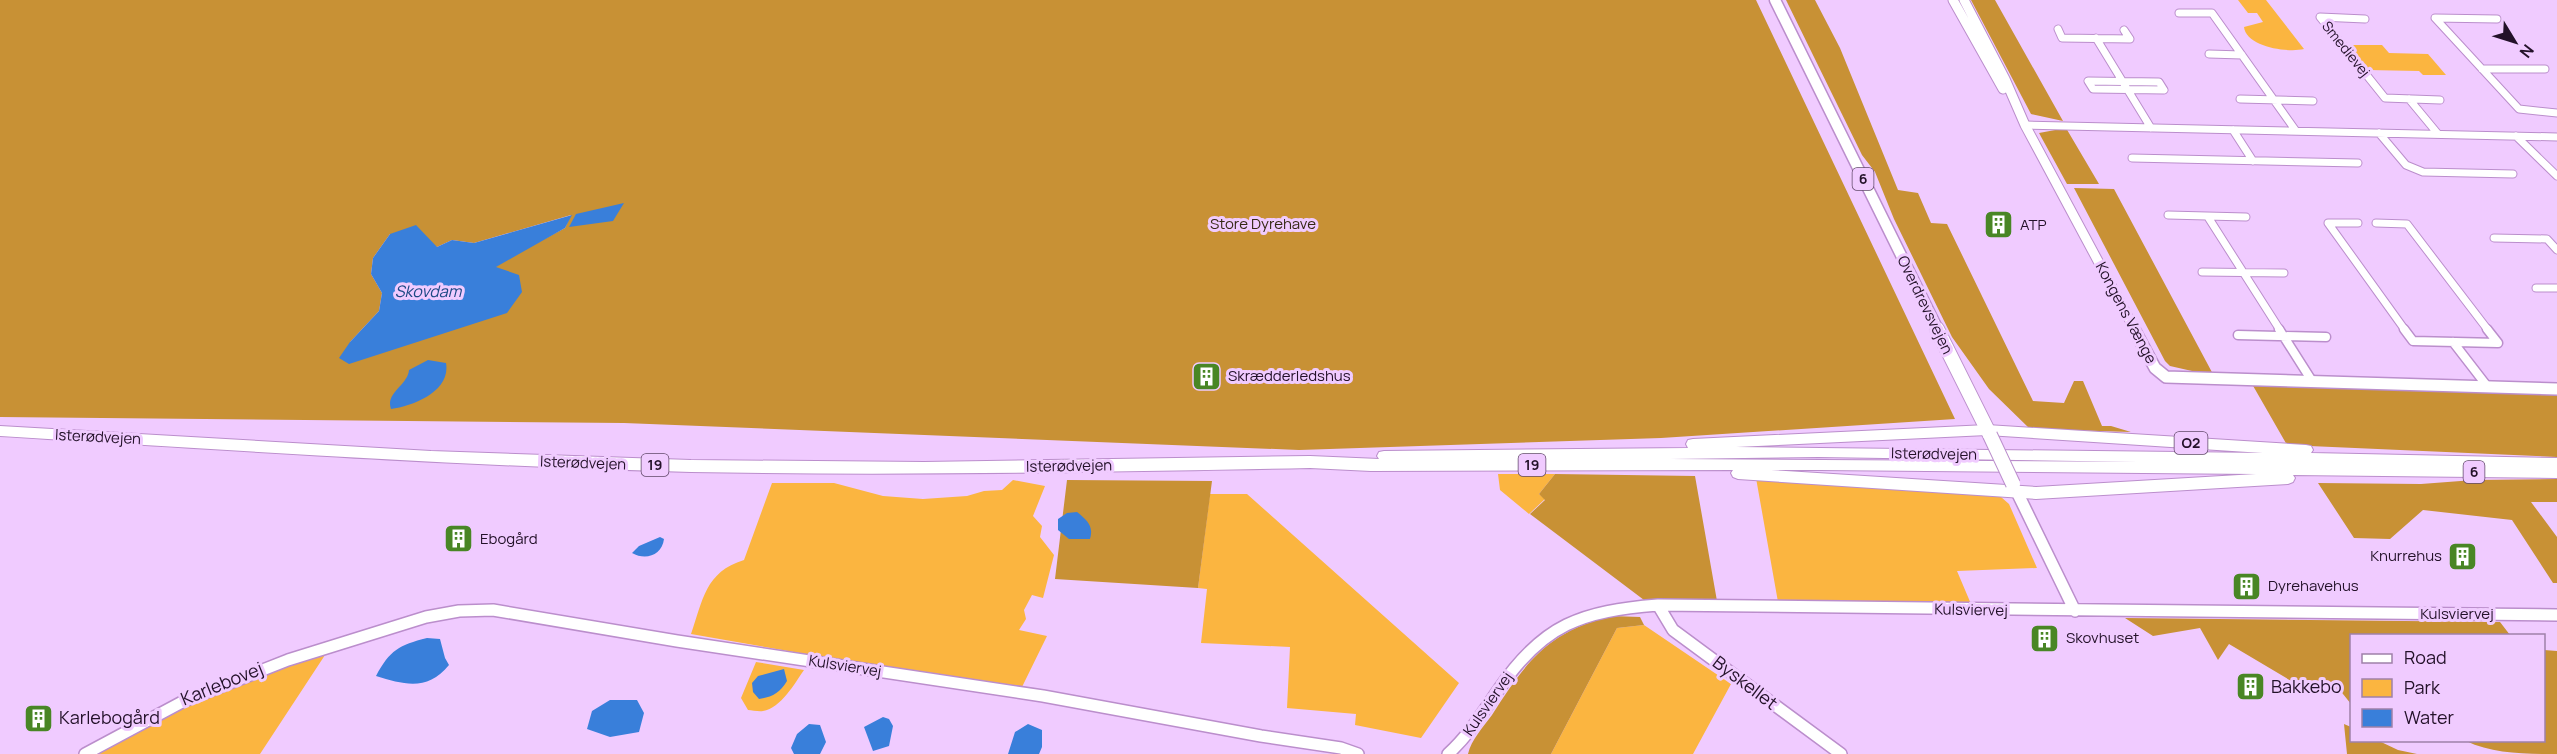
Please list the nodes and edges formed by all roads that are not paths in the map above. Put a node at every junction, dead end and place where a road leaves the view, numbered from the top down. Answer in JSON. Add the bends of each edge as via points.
{"nodes":[{"id":1,"x":1775,"y":0,"type":"edge"},
{"id":2,"x":1953,"y":0,"type":"edge"},
{"id":3,"x":1964,"y":0,"type":"edge"},
{"id":4,"x":2179,"y":13,"type":"dead end"},
{"id":5,"x":2365,"y":19,"type":"dead end"},
{"id":6,"x":2497,"y":19,"type":"dead end"},
{"id":7,"x":2058,"y":29,"type":"dead end"},
{"id":8,"x":2124,"y":30,"type":"dead end"},
{"id":9,"x":2096,"y":38,"type":"junction"},
{"id":10,"x":2209,"y":54,"type":"dead end"},
{"id":11,"x":2242,"y":55,"type":"junction"},
{"id":12,"x":2482,"y":69,"type":"junction"},
{"id":13,"x":2545,"y":69,"type":"dead end"},
{"id":14,"x":2123,"y":82,"type":"junction"},
{"id":15,"x":2128,"y":89,"type":"junction"},
{"id":16,"x":2240,"y":99,"type":"dead end"},
{"id":17,"x":2409,"y":99,"type":"junction"},
{"id":18,"x":2274,"y":100,"type":"junction"},
{"id":19,"x":2440,"y":100,"type":"dead end"},
{"id":20,"x":2313,"y":101,"type":"dead end"},
{"id":21,"x":2557,"y":112,"type":"edge"},
{"id":22,"x":2023,"y":121,"type":"junction"},
{"id":23,"x":2151,"y":128,"type":"junction"},
{"id":24,"x":2233,"y":129,"type":"junction"},
{"id":25,"x":2296,"y":131,"type":"junction"},
{"id":26,"x":2379,"y":132,"type":"junction"},
{"id":27,"x":2438,"y":134,"type":"junction"},
{"id":28,"x":2516,"y":136,"type":"junction"},
{"id":29,"x":2557,"y":137,"type":"edge"},
{"id":30,"x":2132,"y":158,"type":"dead end"},
{"id":31,"x":2253,"y":161,"type":"junction"},
{"id":32,"x":2358,"y":163,"type":"dead end"},
{"id":33,"x":2513,"y":174,"type":"dead end"},
{"id":34,"x":2557,"y":176,"type":"edge"},
{"id":35,"x":2168,"y":215,"type":"dead end"},
{"id":36,"x":2208,"y":217,"type":"junction"},
{"id":37,"x":2246,"y":218,"type":"dead end"},
{"id":38,"x":2358,"y":223,"type":"dead end"},
{"id":39,"x":2376,"y":223,"type":"dead end"},
{"id":40,"x":2494,"y":238,"type":"dead end"},
{"id":41,"x":2557,"y":250,"type":"edge"},
{"id":42,"x":2202,"y":272,"type":"dead end"},
{"id":43,"x":2244,"y":273,"type":"junction"},
{"id":44,"x":2284,"y":273,"type":"dead end"},
{"id":45,"x":2536,"y":288,"type":"dead end"},
{"id":46,"x":2557,"y":288,"type":"edge"},
{"id":47,"x":2238,"y":335,"type":"dead end"},
{"id":48,"x":2283,"y":337,"type":"junction"},
{"id":49,"x":2326,"y":337,"type":"dead end"},
{"id":50,"x":2453,"y":342,"type":"junction"},
{"id":51,"x":2312,"y":381,"type":"junction"},
{"id":52,"x":2487,"y":386,"type":"junction"},
{"id":53,"x":2557,"y":388,"type":"edge"},
{"id":54,"x":0,"y":431,"type":"edge"},
{"id":55,"x":1988,"y":433,"type":"junction"},
{"id":56,"x":1628,"y":453,"type":"junction"},
{"id":57,"x":1311,"y":462,"type":"junction"},
{"id":58,"x":1688,"y":464,"type":"junction"},
{"id":59,"x":2557,"y":464,"type":"edge"},
{"id":60,"x":2393,"y":466,"type":"junction"},
{"id":61,"x":2557,"y":472,"type":"edge"},
{"id":62,"x":2015,"y":488,"type":"junction"},
{"id":63,"x":1658,"y":605,"type":"junction"},
{"id":64,"x":2075,"y":611,"type":"junction"},
{"id":65,"x":2557,"y":615,"type":"edge"},
{"id":66,"x":333,"y":644,"type":"joint"},
{"id":67,"x":84,"y":754,"type":"edge"},
{"id":68,"x":1358,"y":754,"type":"edge"},
{"id":69,"x":1448,"y":754,"type":"edge"},
{"id":70,"x":1840,"y":754,"type":"edge"}],
"edges":[{"from":1,"to":55,"type":"main road","name":"Overdrevsvejen","number":"6"},
{"from":2,"to":22,"type":"street","name":"Kongens Vænge"},
{"from":3,"to":22,"type":"street","name":"Kongens Vænge"},
{"from":4,"to":11,"type":"street","via":[[2212,14]]},
{"from":5,"to":17,"type":"street","name":"Smedievej","via":[[2320,17],[2385,98]]},
{"from":6,"to":12,"type":"street","via":[[2434,18]]},
{"from":7,"to":9,"type":"street","via":[[2062,38]]},
{"from":8,"to":9,"type":"street","via":[[2130,39]]},
{"from":9,"to":14,"type":"street"},
{"from":10,"to":11,"type":"street"},
{"from":11,"to":18,"type":"street"},
{"from":12,"to":13,"type":"street"},
{"from":12,"to":21,"type":"street","via":[[2519,109]]},
{"from":14,"to":15,"type":"street"},
{"from":14,"to":15,"type":"street","via":[[2088,81],[2092,89]]},
{"from":14,"to":15,"type":"street","via":[[2159,82],[2164,90]]},
{"from":15,"to":23,"type":"street"},
{"from":16,"to":18,"type":"street"},
{"from":17,"to":19,"type":"street","name":"Smedievej"},
{"from":17,"to":27,"type":"street"},
{"from":18,"to":20,"type":"street"},
{"from":18,"to":25,"type":"street"},
{"from":22,"to":23,"type":"street"},
{"from":22,"to":51,"type":"street","name":"Kongens Vænge","via":[[2155,368],[2166,376],[2181,379]]},
{"from":23,"to":24,"type":"street"},
{"from":24,"to":25,"type":"street"},
{"from":24,"to":31,"type":"street"},
{"from":25,"to":26,"type":"street"},
{"from":26,"to":27,"type":"street"},
{"from":26,"to":33,"type":"street","via":[[2406,165],[2423,172]]},
{"from":27,"to":28,"type":"street"},
{"from":28,"to":29,"type":"street"},
{"from":28,"to":34,"type":"street"},
{"from":30,"to":31,"type":"street"},
{"from":31,"to":32,"type":"street"},
{"from":35,"to":36,"type":"street"},
{"from":36,"to":37,"type":"street"},
{"from":36,"to":43,"type":"street"},
{"from":38,"to":50,"type":"street","via":[[2328,223],[2413,341]]},
{"from":39,"to":50,"type":"street","via":[[2407,224],[2498,343]]},
{"from":40,"to":41,"type":"street","via":[[2547,239]]},
{"from":42,"to":43,"type":"street"},
{"from":43,"to":44,"type":"street"},
{"from":43,"to":48,"type":"street"},
{"from":45,"to":46,"type":"street"},
{"from":47,"to":48,"type":"street"},
{"from":48,"to":49,"type":"street"},
{"from":48,"to":51,"type":"street"},
{"from":50,"to":52,"type":"street"},
{"from":51,"to":52,"type":"street","name":"Kongens Vænge"},
{"from":52,"to":53,"type":"street","name":"Kongens Vænge"},
{"from":54,"to":57,"type":"highway","name":"Isterødvejen","number":"19","via":[[520,461],[693,466],[921,469]]},
{"from":55,"to":56,"type":"highway","via":[[1665,446]]},
{"from":55,"to":60,"type":"highway","number":"O2","via":[[2367,455]]},
{"from":55,"to":62,"type":"main road","name":"Overdrevsvejen","number":"6","bridge":true},
{"from":56,"to":57,"type":"highway","name":"Isterødvejen","number":"19","via":[[1417,455]]},
{"from":56,"to":60,"type":"highway","name":"Isterødvejen","number":"19","via":[[1818,452]]},
{"from":57,"to":58,"type":"highway","name":"Isterødvejen","number":"19"},
{"from":58,"to":60,"type":"highway","name":"Isterødvejen","number":"19"},
{"from":58,"to":62,"type":"highway","via":[[1719,471]]},
{"from":59,"to":60,"type":"highway","name":"Isterødvejen","number":"19"},
{"from":60,"to":61,"type":"highway","name":"Isterødvejen","number":"6"},
{"from":60,"to":62,"type":"highway","number":"6","via":[[2352,478]]},
{"from":62,"to":64,"type":"street","name":"Overdrevsvejen"},
{"from":63,"to":64,"type":"street","name":"Kulsviervej"},
{"from":63,"to":69,"type":"street","name":"Kulsviervej","via":[[1594,612],[1548,634],[1510,671],[1471,730]]},
{"from":63,"to":70,"type":"street","name":"Byskellet","via":[[1673,630]]},
{"from":64,"to":65,"type":"street","name":"Kulsviervej"},
{"from":66,"to":67,"type":"street","name":"Karlebovej","via":[[179,701]]},
{"from":66,"to":68,"type":"street","name":"Kulsviervej","via":[[426,616],[466,609],[493,610],[1043,696]]}]}
